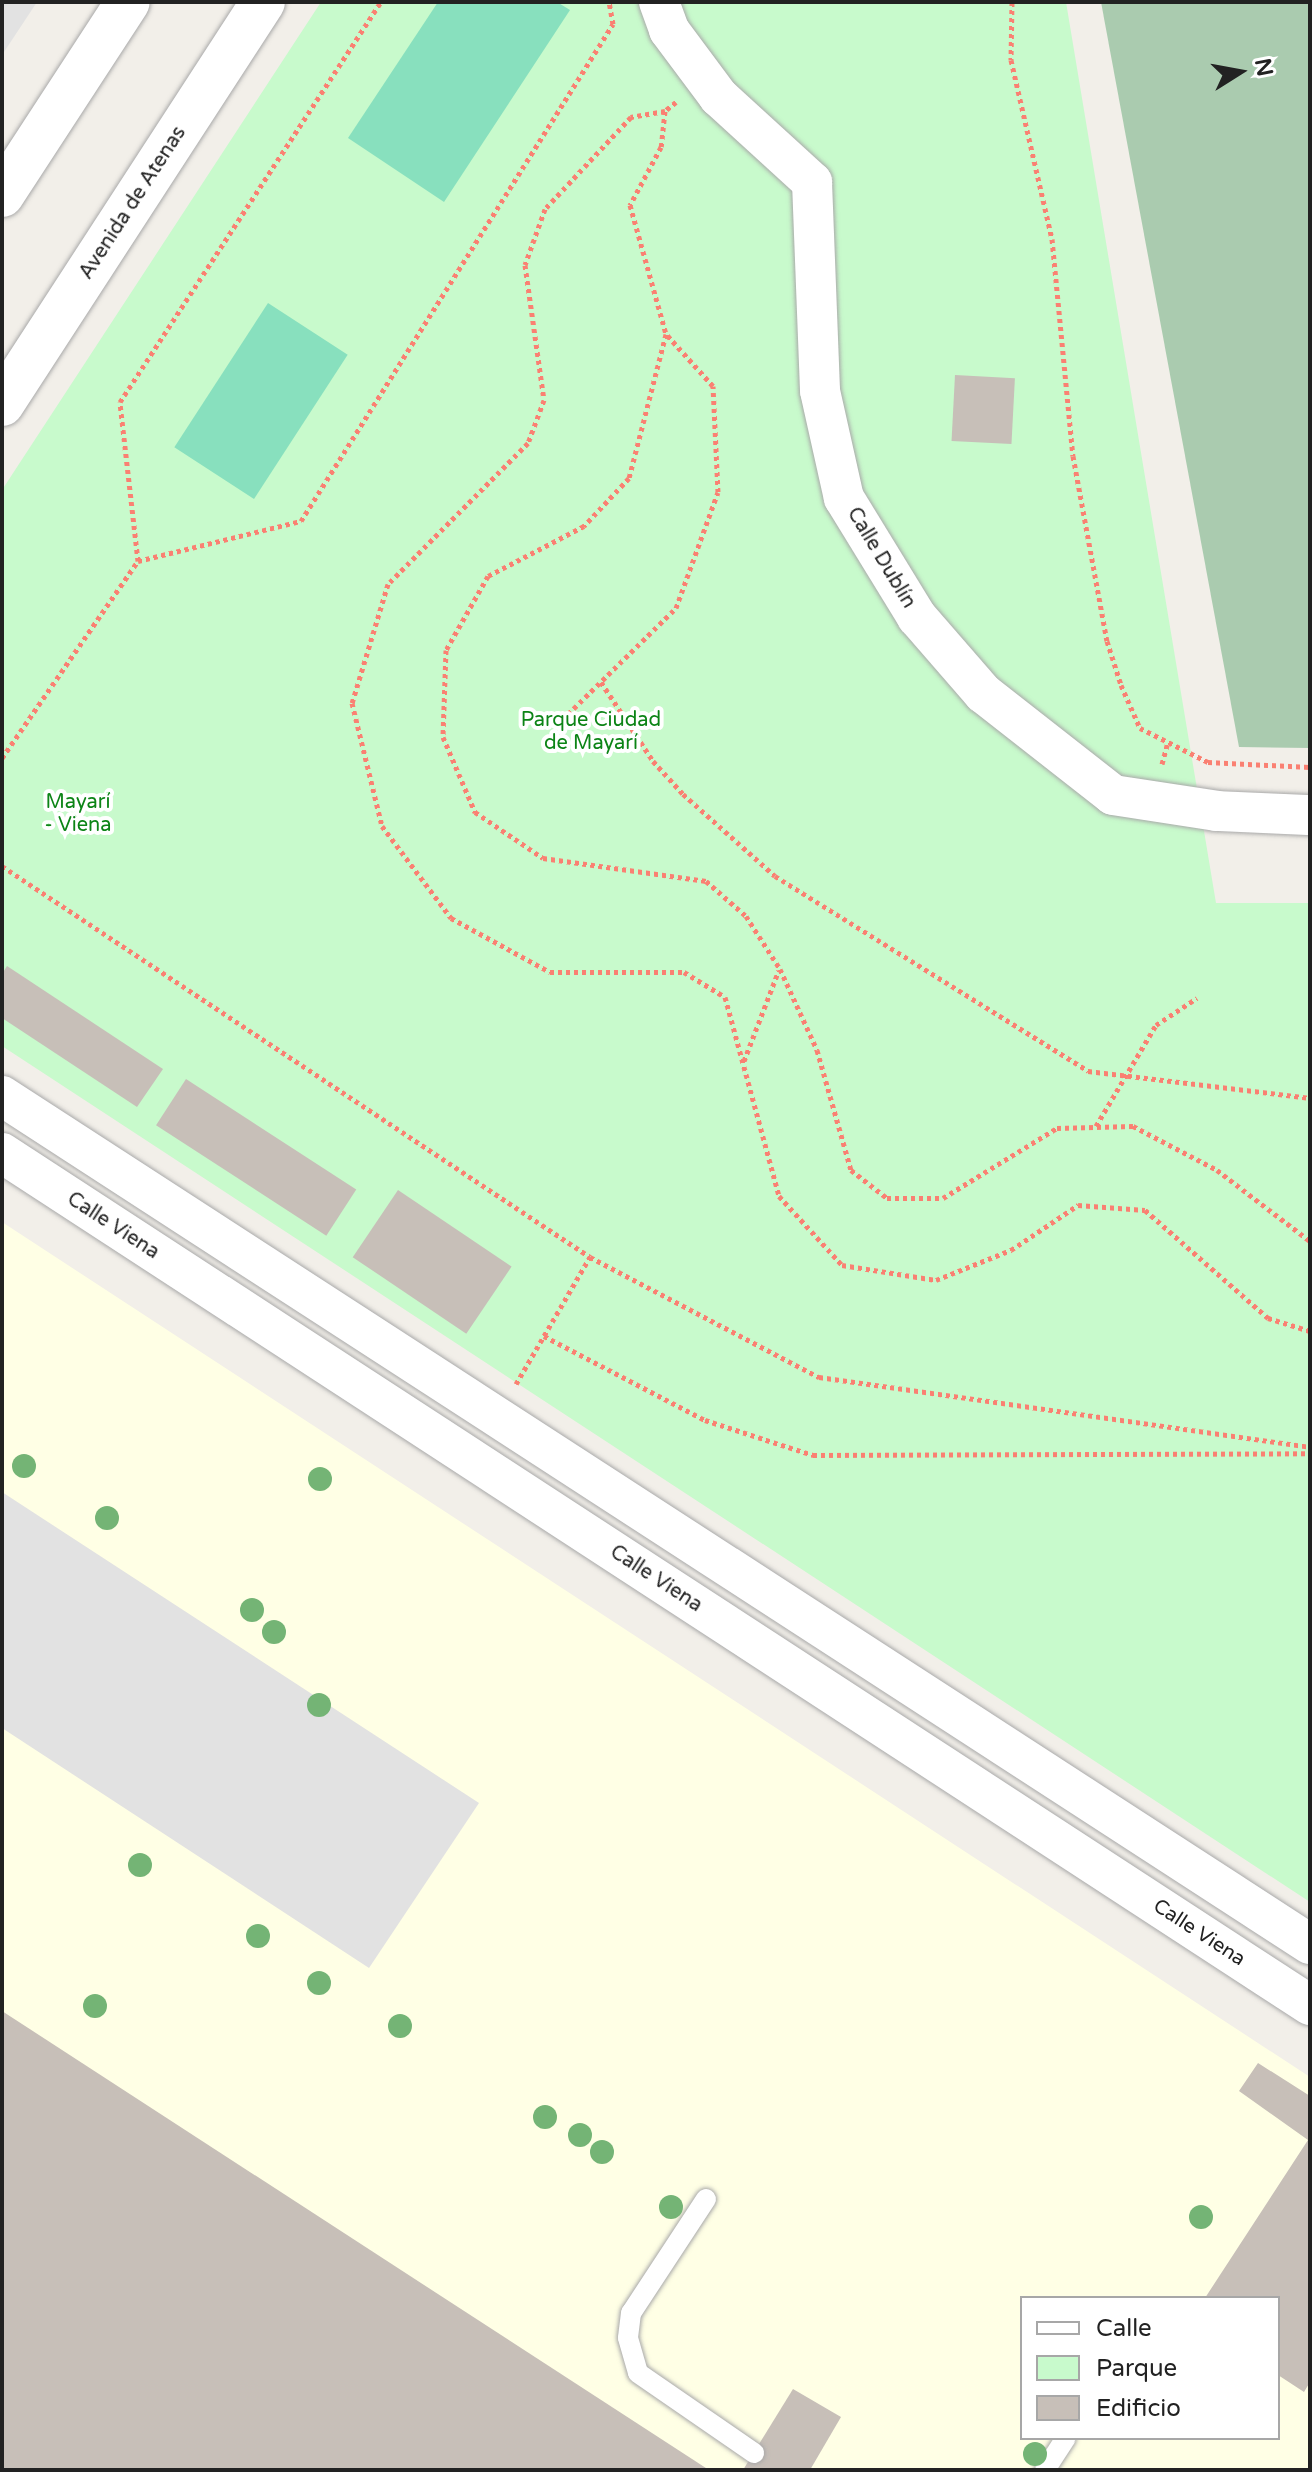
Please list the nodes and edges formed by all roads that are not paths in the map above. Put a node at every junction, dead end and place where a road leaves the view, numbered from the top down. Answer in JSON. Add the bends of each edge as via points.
{"nodes":[{"id":1,"x":128,"y":2,"type":"edge"},
{"id":2,"x":263,"y":2,"type":"edge"},
{"id":3,"x":659,"y":2,"type":"edge"},
{"id":4,"x":2,"y":195,"type":"edge"},
{"id":5,"x":2,"y":404,"type":"edge"},
{"id":6,"x":1310,"y":815,"type":"edge"},
{"id":7,"x":2,"y":1096,"type":"edge"},
{"id":8,"x":2,"y":1153,"type":"edge"},
{"id":9,"x":1310,"y":1944,"type":"edge"},
{"id":10,"x":1310,"y":2005,"type":"edge"},
{"id":11,"x":706,"y":2199,"type":"dead end"},
{"id":12,"x":1065,"y":2440,"type":"edge"},
{"id":13,"x":754,"y":2453,"type":"dead end"},
{"id":14,"x":1045,"y":2470,"type":"edge"}],
"edges":[{"from":1,"to":4,"type":"street"},
{"from":2,"to":5,"type":"street","name":"Avenida de Atenas"},
{"from":3,"to":6,"type":"street","name":"Calle Dublín","via":[[669,30],[705,78],[812,182],[820,391],[844,498],[917,617],[983,693],[1113,795],[1217,811]]},
{"from":7,"to":9,"type":"street"},
{"from":8,"to":10,"type":"street","name":"Calle Viena"},
{"from":11,"to":13,"type":"lane","via":[[631,2313],[628,2338],[638,2373]]},
{"from":12,"to":14,"type":"lane"}]}
